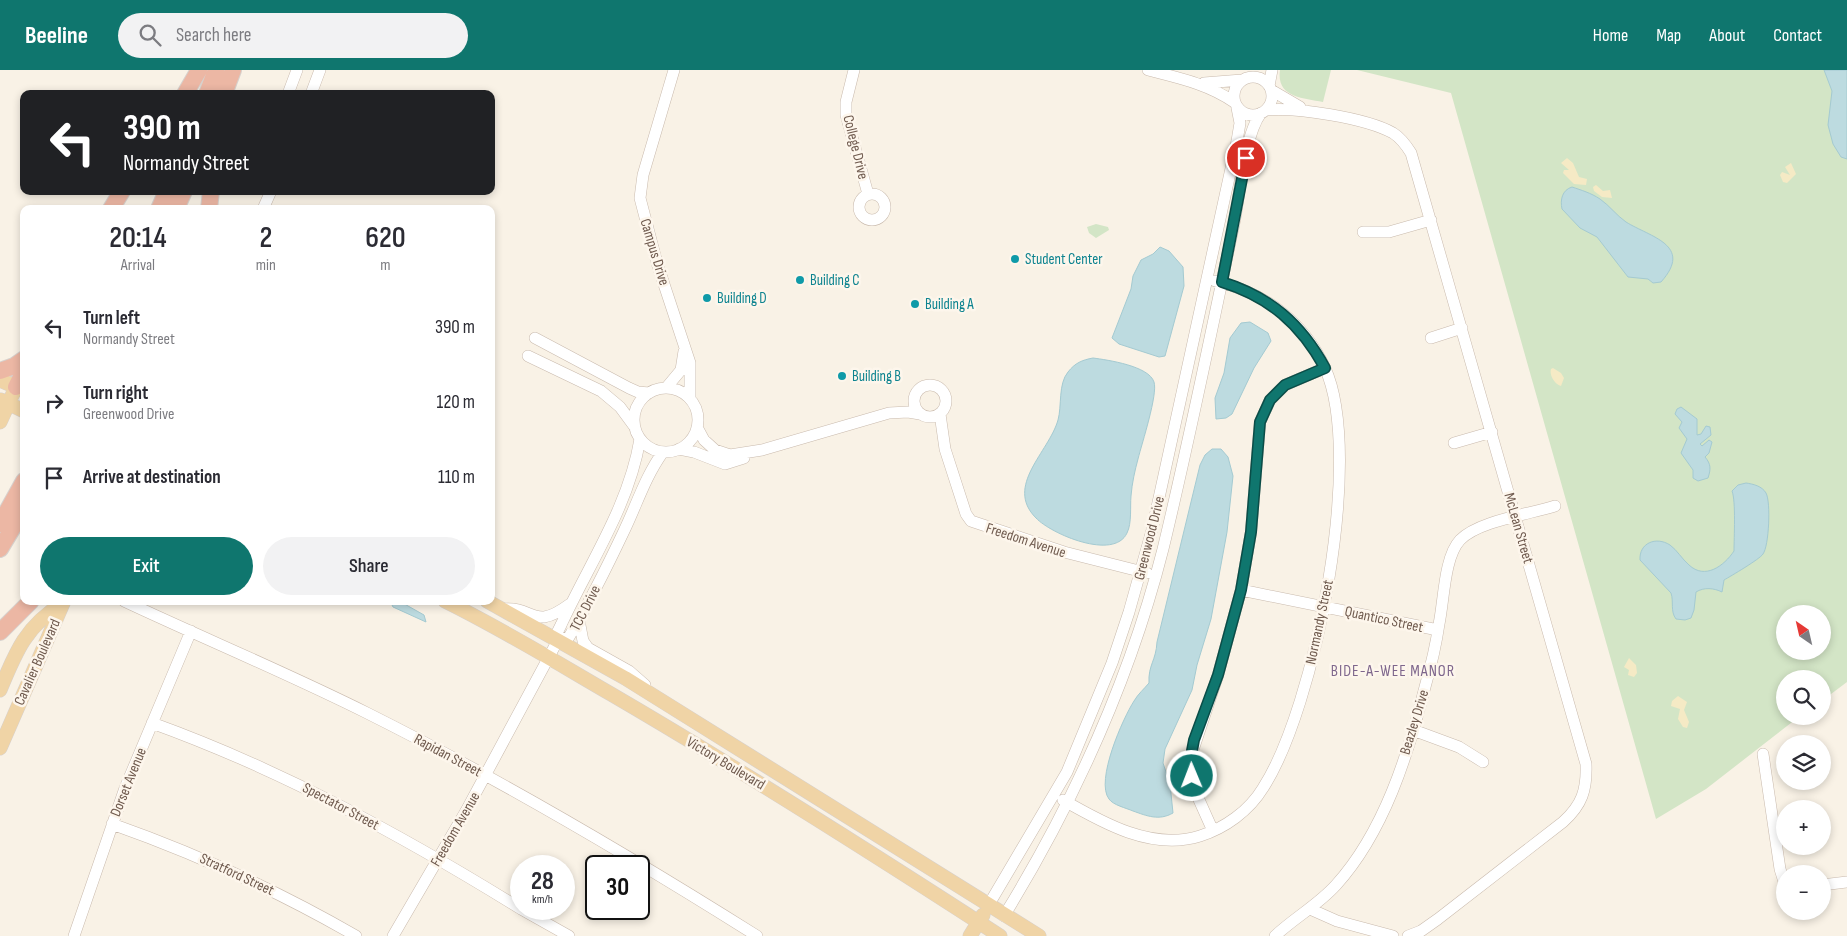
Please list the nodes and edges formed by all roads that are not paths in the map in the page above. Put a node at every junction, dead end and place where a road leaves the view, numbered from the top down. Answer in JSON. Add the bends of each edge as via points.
{"nodes":[{"id":1,"x":199,"y":70,"type":"edge"},
{"id":2,"x":216,"y":70,"type":"edge"},
{"id":3,"x":233,"y":70,"type":"edge"},
{"id":4,"x":242,"y":70,"type":"edge"},
{"id":5,"x":297,"y":70,"type":"edge"},
{"id":6,"x":320,"y":70,"type":"edge"},
{"id":7,"x":674,"y":70,"type":"edge"},
{"id":8,"x":854,"y":70,"type":"edge"},
{"id":9,"x":1148,"y":70,"type":"edge"},
{"id":10,"x":1272,"y":70,"type":"edge"},
{"id":11,"x":1247,"y":76,"type":"edge"},
{"id":12,"x":1196,"y":82,"type":"junction"},
{"id":13,"x":1270,"y":88,"type":"junction"},
{"id":14,"x":187,"y":90,"type":"edge"},
{"id":15,"x":208,"y":90,"type":"edge"},
{"id":16,"x":226,"y":90,"type":"edge"},
{"id":17,"x":237,"y":90,"type":"edge"},
{"id":18,"x":290,"y":90,"type":"edge"},
{"id":19,"x":312,"y":90,"type":"edge"},
{"id":20,"x":1236,"y":105,"type":"junction"},
{"id":21,"x":1309,"y":110,"type":"junction"},
{"id":22,"x":1264,"y":112,"type":"junction"},
{"id":23,"x":868,"y":194,"type":"dead end"},
{"id":24,"x":1431,"y":220,"type":"junction"},
{"id":25,"x":1363,"y":232,"type":"dead end"},
{"id":26,"x":1207,"y":279,"type":"junction"},
{"id":27,"x":1222,"y":282,"type":"junction"},
{"id":28,"x":1462,"y":328,"type":"junction"},
{"id":29,"x":535,"y":338,"type":"dead end"},
{"id":30,"x":1430,"y":338,"type":"dead end"},
{"id":31,"x":684,"y":349,"type":"junction"},
{"id":32,"x":528,"y":356,"type":"dead end"},
{"id":33,"x":20,"y":362,"type":"edge"},
{"id":34,"x":1325,"y":368,"type":"junction"},
{"id":35,"x":0,"y":371,"type":"edge"},
{"id":36,"x":0,"y":380,"type":"edge"},
{"id":37,"x":666,"y":388,"type":"junction"},
{"id":38,"x":20,"y":389,"type":"edge"},
{"id":39,"x":649,"y":393,"type":"junction"},
{"id":40,"x":915,"y":395,"type":"junction"},
{"id":41,"x":690,"y":398,"type":"junction"},
{"id":42,"x":4,"y":402,"type":"edge"},
{"id":43,"x":20,"y":409,"type":"edge"},
{"id":44,"x":889,"y":413,"type":"junction"},
{"id":45,"x":940,"y":414,"type":"junction"},
{"id":46,"x":922,"y":415,"type":"junction"},
{"id":47,"x":0,"y":422,"type":"edge"},
{"id":48,"x":634,"y":426,"type":"junction"},
{"id":49,"x":698,"y":427,"type":"junction"},
{"id":50,"x":1492,"y":432,"type":"junction"},
{"id":51,"x":640,"y":439,"type":"junction"},
{"id":52,"x":1454,"y":443,"type":"dead end"},
{"id":53,"x":679,"y":449,"type":"junction"},
{"id":54,"x":944,"y":449,"type":"junction"},
{"id":55,"x":762,"y":450,"type":"junction"},
{"id":56,"x":663,"y":452,"type":"junction"},
{"id":57,"x":20,"y":489,"type":"edge"},
{"id":58,"x":1555,"y":506,"type":"dead end"},
{"id":59,"x":20,"y":516,"type":"edge"},
{"id":60,"x":1516,"y":518,"type":"junction"},
{"id":61,"x":0,"y":524,"type":"edge"},
{"id":62,"x":0,"y":549,"type":"edge"},
{"id":63,"x":1141,"y":572,"type":"junction"},
{"id":64,"x":1156,"y":575,"type":"junction"},
{"id":65,"x":1241,"y":590,"type":"junction"},
{"id":66,"x":571,"y":603,"type":"junction"},
{"id":67,"x":27,"y":605,"type":"edge"},
{"id":68,"x":60,"y":605,"type":"edge"},
{"id":69,"x":64,"y":605,"type":"edge"},
{"id":70,"x":133,"y":605,"type":"edge"},
{"id":71,"x":452,"y":605,"type":"edge"},
{"id":72,"x":494,"y":605,"type":"edge"},
{"id":73,"x":1323,"y":606,"type":"junction"},
{"id":74,"x":503,"y":610,"type":"junction"},
{"id":75,"x":579,"y":620,"type":"junction"},
{"id":76,"x":1438,"y":630,"type":"junction"},
{"id":77,"x":191,"y":631,"type":"junction"},
{"id":78,"x":0,"y":632,"type":"edge"},
{"id":79,"x":558,"y":640,"type":"junction"},
{"id":80,"x":549,"y":657,"type":"junction"},
{"id":81,"x":0,"y":690,"type":"edge"},
{"id":82,"x":663,"y":701,"type":"junction"},
{"id":83,"x":152,"y":723,"type":"junction"},
{"id":84,"x":1413,"y":730,"type":"junction"},
{"id":85,"x":0,"y":748,"type":"edge"},
{"id":86,"x":1763,"y":754,"type":"dead end"},
{"id":87,"x":1483,"y":762,"type":"dead end"},
{"id":88,"x":486,"y":775,"type":"junction"},
{"id":89,"x":1055,"y":795,"type":"junction"},
{"id":90,"x":1068,"y":803,"type":"junction"},
{"id":91,"x":112,"y":824,"type":"junction"},
{"id":92,"x":1213,"y":830,"type":"junction"},
{"id":93,"x":438,"y":859,"type":"junction"},
{"id":94,"x":1779,"y":865,"type":"edge"},
{"id":95,"x":1847,"y":882,"type":"edge"},
{"id":96,"x":1831,"y":885,"type":"edge"},
{"id":97,"x":510,"y":902,"type":"edge"},
{"id":98,"x":988,"y":906,"type":"junction"},
{"id":99,"x":1310,"y":909,"type":"junction"},
{"id":100,"x":1004,"y":916,"type":"junction"},
{"id":101,"x":541,"y":920,"type":"edge"},
{"id":102,"x":978,"y":922,"type":"junction"},
{"id":103,"x":996,"y":935,"type":"edge"},
{"id":104,"x":74,"y":936,"type":"edge"},
{"id":105,"x":356,"y":936,"type":"edge"},
{"id":106,"x":392,"y":936,"type":"edge"},
{"id":107,"x":569,"y":936,"type":"edge"},
{"id":108,"x":757,"y":936,"type":"edge"},
{"id":109,"x":970,"y":936,"type":"edge"},
{"id":110,"x":1039,"y":936,"type":"edge"},
{"id":111,"x":1275,"y":936,"type":"edge"},
{"id":112,"x":1393,"y":936,"type":"edge"},
{"id":113,"x":1408,"y":936,"type":"edge"}],
"edges":[{"from":1,"to":14,"type":"highway"},
{"from":2,"to":15,"type":"highway"},
{"from":3,"to":16,"type":"highway"},
{"from":4,"to":17,"type":"highway"},
{"from":5,"to":18,"type":"street"},
{"from":6,"to":19,"type":"street"},
{"from":7,"to":31,"type":"street","name":"Campus Drive","via":[[640,198]]},
{"from":8,"to":23,"type":"street","name":"College Drive","via":[[846,115]]},
{"from":9,"to":12,"type":"street"},
{"from":10,"to":13,"type":"street"},
{"from":11,"to":12,"type":"street","via":[[1213,83]]},
{"from":11,"to":13,"type":"street","via":[[1259,77]]},
{"from":11,"to":20,"type":"street","via":[[1233,92]]},
{"from":12,"to":20,"type":"street","via":[[1216,90]]},
{"from":13,"to":21,"type":"street","name":"McLean Street","via":[[1293,104]]},
{"from":13,"to":22,"type":"street","via":[[1272,100]]},
{"from":20,"to":22,"type":"street","via":[[1248,115]]},
{"from":20,"to":26,"type":"street","name":"Greenwood Drive","via":[[1240,123]]},
{"from":21,"to":22,"type":"street","name":"McLean Street"},
{"from":21,"to":24,"type":"street","name":"McLean Street","via":[[1394,133],[1411,153]]},
{"from":22,"to":27,"type":"street","name":"Greenwood Drive","via":[[1255,121],[1251,134]]},
{"from":24,"to":25,"type":"street","via":[[1390,232]]},
{"from":24,"to":28,"type":"street","name":"McLean Street"},
{"from":26,"to":27,"type":"street","name":"Normandy Street"},
{"from":26,"to":63,"type":"street","name":"Greenwood Drive"},
{"from":27,"to":34,"type":"street","name":"Normandy Street","via":[[1253,294],[1281,311],[1305,335]]},
{"from":27,"to":64,"type":"street","name":"Greenwood Drive"},
{"from":28,"to":30,"type":"street"},
{"from":28,"to":50,"type":"street","name":"McLean Street"},
{"from":29,"to":39,"type":"street","via":[[629,388]]},
{"from":31,"to":37,"type":"street","name":"Campus Drive","via":[[681,370]]},
{"from":31,"to":41,"type":"street","name":"Campus Drive","via":[[690,363]]},
{"from":32,"to":48,"type":"street","via":[[600,391],[620,407]]},
{"from":33,"to":35,"type":"highway"},
{"from":34,"to":65,"type":"street","via":[[1285,385],[1264,410],[1260,422],[1251,532]]},
{"from":34,"to":73,"type":"street","name":"Normandy Street","via":[[1337,411],[1340,471],[1334,544]]},
{"from":36,"to":38,"type":"main road"},
{"from":37,"to":39,"type":"street"},
{"from":37,"to":41,"type":"street"},
{"from":38,"to":42,"type":"main road"},
{"from":39,"to":48,"type":"street","via":[[638,404]]},
{"from":40,"to":44,"type":"street","name":"Freedom Avenue"},
{"from":40,"to":45,"type":"street","name":"Freedom Avenue","via":[[926,385],[942,389],[946,405]]},
{"from":40,"to":46,"type":"street","name":"Freedom Avenue","via":[[914,405]]},
{"from":41,"to":49,"type":"street","via":[[696,407]]},
{"from":42,"to":43,"type":"main road"},
{"from":42,"to":47,"type":"main road"},
{"from":44,"to":46,"type":"street","name":"Freedom Avenue"},
{"from":44,"to":55,"type":"street","name":"Freedom Avenue"},
{"from":45,"to":46,"type":"street","name":"Freedom Avenue"},
{"from":45,"to":54,"type":"street","name":"Freedom Avenue"},
{"from":46,"to":54,"type":"street","name":"Freedom Avenue","via":[[932,424]]},
{"from":48,"to":51,"type":"street"},
{"from":49,"to":53,"type":"street","via":[[694,436]]},
{"from":49,"to":55,"type":"street","name":"Freedom Avenue","via":[[704,440],[715,450],[730,455]]},
{"from":50,"to":52,"type":"street"},
{"from":50,"to":60,"type":"street","name":"McLean Street"},
{"from":51,"to":56,"type":"street","via":[[654,450]]},
{"from":51,"to":66,"type":"street","name":"TCC Drive","via":[[624,496]]},
{"from":53,"to":55,"type":"street","name":"Freedom Avenue","via":[[725,464]]},
{"from":53,"to":56,"type":"street"},
{"from":54,"to":63,"type":"street","name":"Freedom Avenue","via":[[966,514],[971,520],[1064,552]]},
{"from":56,"to":75,"type":"street","name":"TCC Drive","via":[[643,484],[625,529]]},
{"from":57,"to":61,"type":"highway"},
{"from":58,"to":60,"type":"street","name":"Beazley Drive"},
{"from":59,"to":62,"type":"highway"},
{"from":60,"to":76,"type":"street","name":"Beazley Drive","via":[[1475,530],[1455,545],[1448,567]]},
{"from":60,"to":113,"type":"street","name":"McLean Street","via":[[1583,751],[1586,788],[1579,806],[1563,822],[1422,931]]},
{"from":63,"to":64,"type":"street","name":"Freedom Avenue"},
{"from":63,"to":89,"type":"street","name":"Greenwood Drive","via":[[1112,663]]},
{"from":64,"to":90,"type":"street","name":"Greenwood Drive","via":[[1110,711]]},
{"from":65,"to":73,"type":"street","name":"Quantico Street"},
{"from":65,"to":92,"type":"street","via":[[1191,756],[1196,793]]},
{"from":66,"to":74,"type":"street","via":[[544,618],[532,617],[516,608]]},
{"from":66,"to":79,"type":"street","name":"TCC Drive","via":[[558,631]]},
{"from":67,"to":78,"type":"highway"},
{"from":68,"to":81,"type":"main road","name":"Cavalier Boulevard","via":[[48,612],[26,635]]},
{"from":69,"to":85,"type":"main road","name":"Cavalier Boulevard"},
{"from":70,"to":77,"type":"street","name":"Rapidan Street"},
{"from":71,"to":80,"type":"main road","name":"Victory Boulevard"},
{"from":72,"to":74,"type":"main road","name":"Victory Boulevard"},
{"from":73,"to":76,"type":"street","name":"Quantico Street"},
{"from":73,"to":92,"type":"street","name":"Normandy Street","via":[[1298,706],[1268,780],[1252,803],[1227,824]]},
{"from":74,"to":79,"type":"main road","name":"Victory Boulevard"},
{"from":75,"to":79,"type":"street","name":"TCC Drive","via":[[569,638]]},
{"from":75,"to":82,"type":"street","via":[[583,641],[588,648],[629,671]]},
{"from":76,"to":84,"type":"street","name":"Beazley Drive"},
{"from":77,"to":83,"type":"street","name":"Dorset Avenue"},
{"from":77,"to":88,"type":"street","name":"Rapidan Street","via":[[352,706]]},
{"from":79,"to":80,"type":"street","name":"Freedom Avenue"},
{"from":79,"to":82,"type":"main road","name":"Victory Boulevard"},
{"from":80,"to":88,"type":"street","name":"Freedom Avenue"},
{"from":80,"to":102,"type":"main road","name":"Victory Boulevard","via":[[752,778]]},
{"from":82,"to":98,"type":"main road","name":"Victory Boulevard"},
{"from":83,"to":91,"type":"street","name":"Dorset Avenue"},
{"from":83,"to":93,"type":"street","name":"Spectator Street","via":[[280,774]]},
{"from":84,"to":87,"type":"street","via":[[1459,748]]},
{"from":84,"to":99,"type":"street","name":"Beazley Drive","via":[[1364,848],[1336,885]]},
{"from":86,"to":94,"type":"street"},
{"from":88,"to":93,"type":"street","name":"Freedom Avenue"},
{"from":88,"to":108,"type":"street","name":"Rapidan Street","via":[[648,868]]},
{"from":89,"to":90,"type":"street","name":"Normandy Street"},
{"from":89,"to":98,"type":"street","name":"Greenwood Drive"},
{"from":90,"to":92,"type":"street","name":"Normandy Street","via":[[1123,830],[1156,840],[1183,840]]},
{"from":90,"to":100,"type":"street","name":"Greenwood Drive"},
{"from":91,"to":104,"type":"street","name":"Dorset Avenue"},
{"from":91,"to":105,"type":"street","name":"Stratford Street","via":[[250,879]]},
{"from":93,"to":97,"type":"street","name":"Spectator Street"},
{"from":93,"to":106,"type":"street","name":"Freedom Avenue"},
{"from":95,"to":96,"type":"street"},
{"from":98,"to":100,"type":"main road","name":"Victory Boulevard"},
{"from":98,"to":102,"type":"main road","name":"Greenwood Drive"},
{"from":99,"to":111,"type":"street","name":"Beazley Drive"},
{"from":99,"to":112,"type":"street","via":[[1336,921]]},
{"from":100,"to":103,"type":"main road","name":"Greenwood Drive"},
{"from":100,"to":110,"type":"main road","name":"Victory Boulevard"},
{"from":101,"to":107,"type":"street","name":"Spectator Street"},
{"from":102,"to":103,"type":"main road","name":"Victory Boulevard"},
{"from":102,"to":109,"type":"main road","name":"Greenwood Drive"}]}
